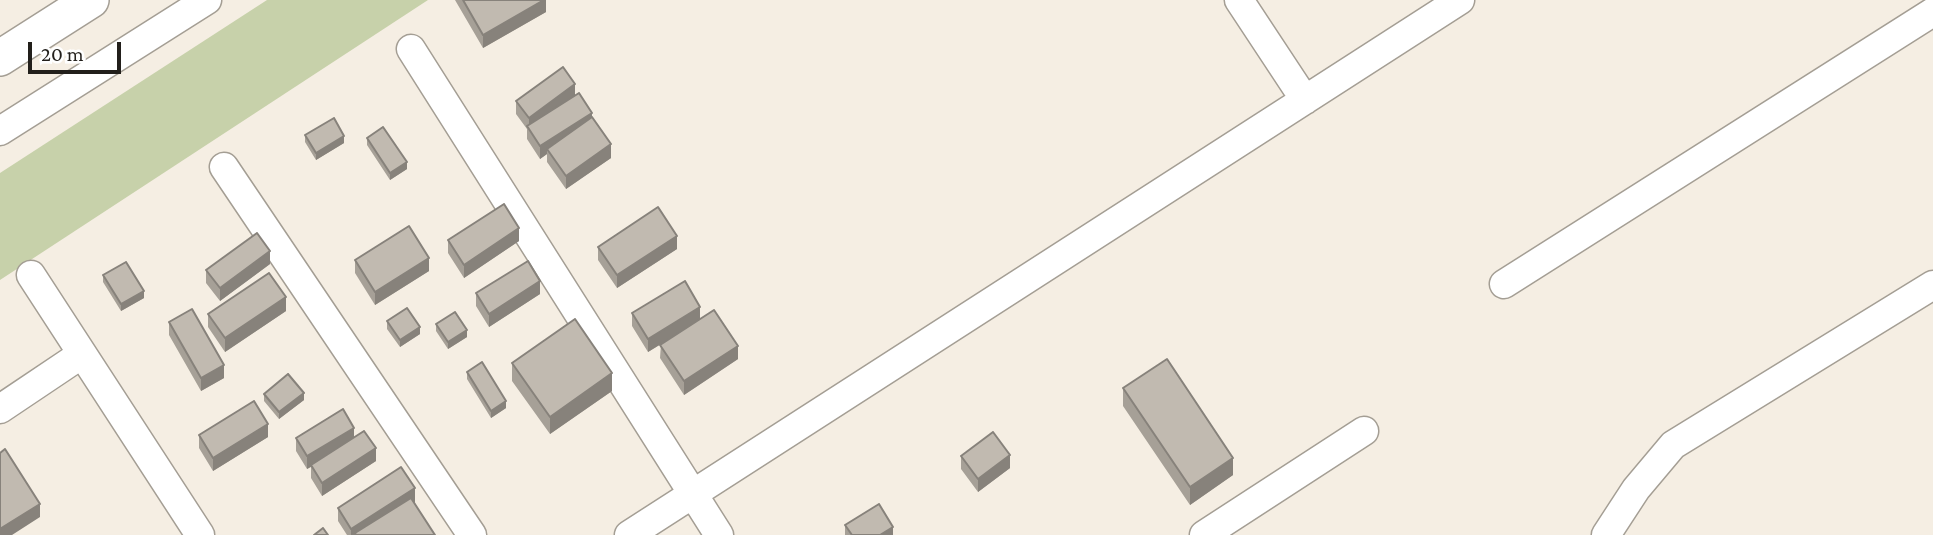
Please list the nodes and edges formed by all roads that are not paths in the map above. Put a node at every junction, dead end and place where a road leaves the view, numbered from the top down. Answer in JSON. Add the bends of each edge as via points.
{"nodes":[{"id":1,"x":91,"y":0,"type":"edge"},
{"id":2,"x":207,"y":0,"type":"edge"},
{"id":3,"x":1239,"y":0,"type":"edge"},
{"id":4,"x":1460,"y":0,"type":"edge"},
{"id":5,"x":1933,"y":12,"type":"edge"},
{"id":6,"x":411,"y":49,"type":"dead end"},
{"id":7,"x":0,"y":58,"type":"edge"},
{"id":8,"x":1305,"y":100,"type":"junction"},
{"id":9,"x":0,"y":131,"type":"edge"},
{"id":10,"x":224,"y":167,"type":"dead end"},
{"id":11,"x":30,"y":275,"type":"dead end"},
{"id":12,"x":1504,"y":284,"type":"dead end"},
{"id":13,"x":1933,"y":285,"type":"edge"},
{"id":14,"x":82,"y":354,"type":"junction"},
{"id":15,"x":0,"y":410,"type":"edge"},
{"id":16,"x":1364,"y":431,"type":"dead end"},
{"id":17,"x":693,"y":494,"type":"junction"},
{"id":18,"x":201,"y":535,"type":"edge"},
{"id":19,"x":471,"y":535,"type":"edge"},
{"id":20,"x":629,"y":535,"type":"edge"},
{"id":21,"x":719,"y":535,"type":"edge"},
{"id":22,"x":1204,"y":535,"type":"edge"},
{"id":23,"x":1606,"y":535,"type":"edge"}],
"edges":[{"from":1,"to":7,"type":"street"},
{"from":2,"to":9,"type":"street"},
{"from":3,"to":8,"type":"street"},
{"from":4,"to":8,"type":"street"},
{"from":5,"to":12,"type":"street"},
{"from":6,"to":17,"type":"street"},
{"from":8,"to":17,"type":"street"},
{"from":10,"to":19,"type":"street"},
{"from":11,"to":14,"type":"street"},
{"from":13,"to":23,"type":"street","via":[[1673,445]]},
{"from":14,"to":15,"type":"street"},
{"from":14,"to":18,"type":"street"},
{"from":16,"to":22,"type":"street"},
{"from":17,"to":20,"type":"street"},
{"from":17,"to":21,"type":"street"}]}
